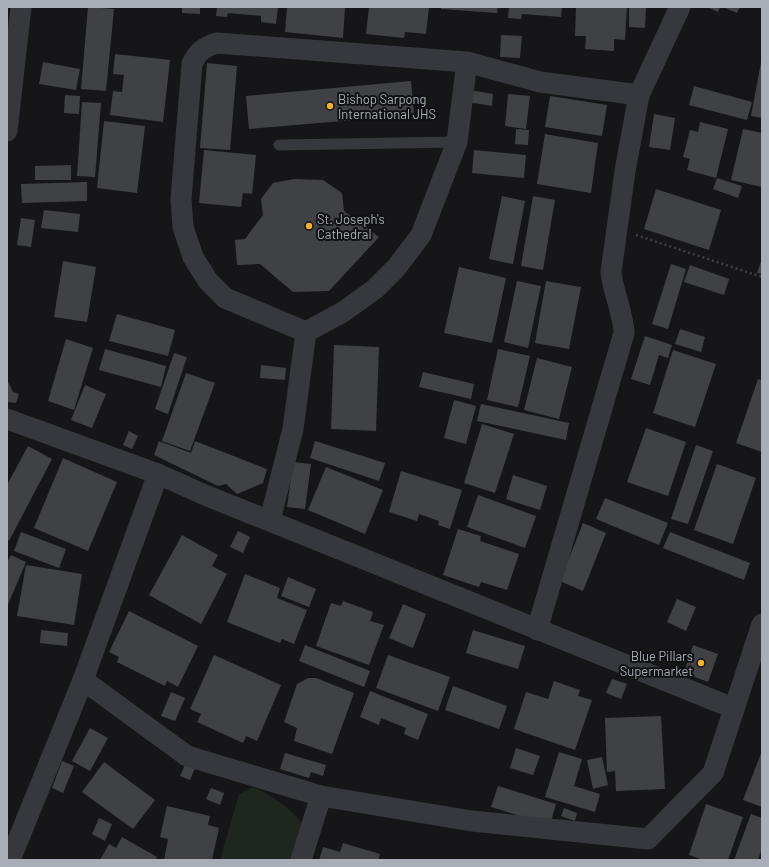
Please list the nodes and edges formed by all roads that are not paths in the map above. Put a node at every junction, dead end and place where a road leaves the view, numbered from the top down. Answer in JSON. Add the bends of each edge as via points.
{"nodes":[{"id":1,"x":21,"y":7,"type":"edge"},
{"id":2,"x":680,"y":7,"type":"edge"},
{"id":3,"x":467,"y":62,"type":"junction"},
{"id":4,"x":639,"y":95,"type":"junction"},
{"id":5,"x":7,"y":131,"type":"edge"},
{"id":6,"x":457,"y":142,"type":"junction"},
{"id":7,"x":279,"y":144,"type":"dead end"},
{"id":8,"x":306,"y":332,"type":"junction"},
{"id":9,"x":7,"y":419,"type":"edge"},
{"id":10,"x":158,"y":474,"type":"junction"},
{"id":11,"x":270,"y":520,"type":"junction"},
{"id":12,"x":762,"y":624,"type":"edge"},
{"id":13,"x":537,"y":630,"type":"junction"},
{"id":14,"x":755,"y":670,"type":"edge"},
{"id":15,"x":83,"y":680,"type":"junction"},
{"id":16,"x":733,"y":708,"type":"junction"},
{"id":17,"x":321,"y":796,"type":"junction"},
{"id":18,"x":10,"y":860,"type":"edge"},
{"id":19,"x":301,"y":860,"type":"edge"}],
"edges":[{"from":1,"to":5,"type":"street"},
{"from":2,"to":4,"type":"street"},
{"from":3,"to":4,"type":"street","via":[[540,82]]},
{"from":3,"to":6,"type":"street"},
{"from":3,"to":8,"type":"street","via":[[217,43],[206,46],[197,53],[192,64],[181,199],[182,227],[193,257],[208,282],[225,298]]},
{"from":4,"to":13,"type":"street","via":[[611,272],[612,285],[623,318],[624,333]]},
{"from":6,"to":7,"type":"lane"},
{"from":6,"to":8,"type":"street","via":[[421,235],[396,268],[375,289],[343,312]]},
{"from":8,"to":11,"type":"street","via":[[293,428]]},
{"from":9,"to":10,"type":"street"},
{"from":10,"to":11,"type":"street"},
{"from":10,"to":15,"type":"street"},
{"from":11,"to":13,"type":"street"},
{"from":12,"to":14,"type":"street"},
{"from":13,"to":16,"type":"street"},
{"from":14,"to":16,"type":"street"},
{"from":15,"to":17,"type":"street","via":[[187,756]]},
{"from":15,"to":18,"type":"street"},
{"from":16,"to":17,"type":"street","via":[[713,773],[648,839],[472,821]]},
{"from":17,"to":19,"type":"street"}]}
